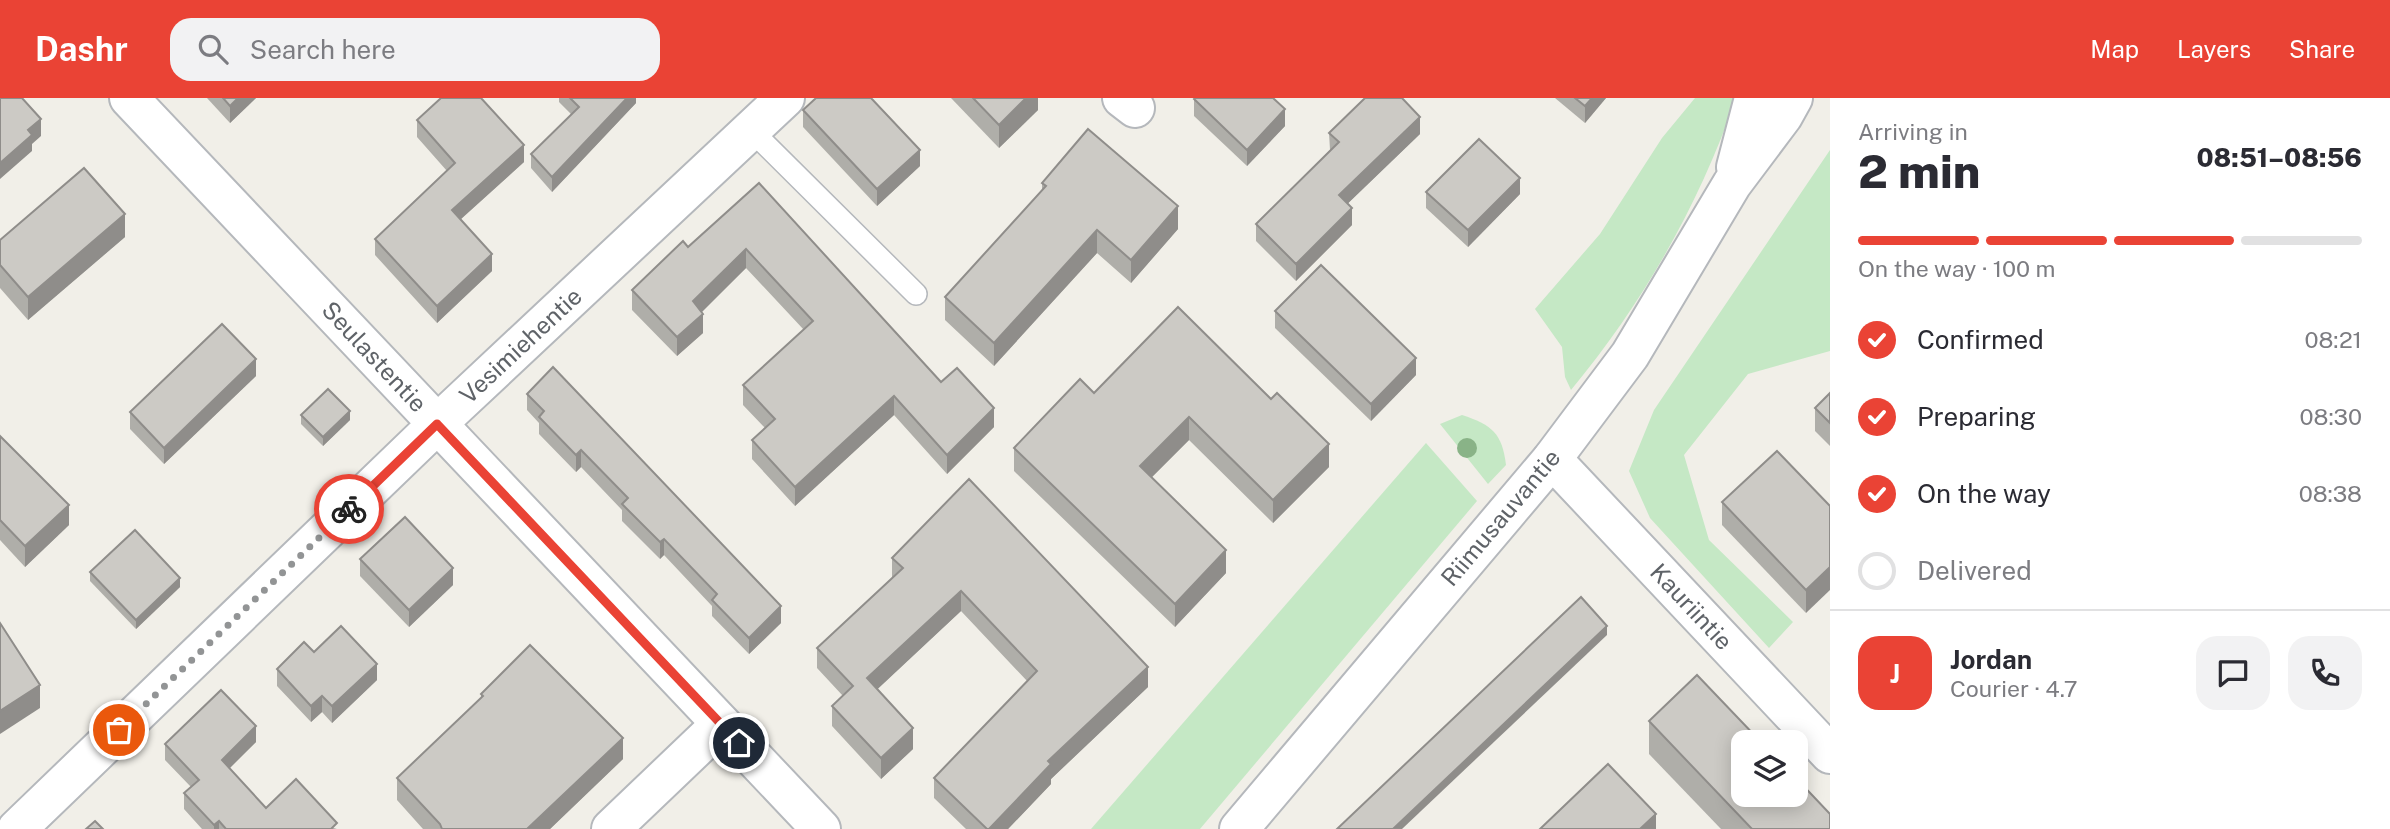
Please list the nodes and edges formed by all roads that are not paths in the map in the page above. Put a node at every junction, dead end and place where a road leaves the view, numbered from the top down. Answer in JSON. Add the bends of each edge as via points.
{"nodes":[{"id":1,"x":130,"y":98,"type":"edge"},
{"id":2,"x":785,"y":98,"type":"edge"},
{"id":3,"x":1754,"y":98,"type":"edge"},
{"id":4,"x":1793,"y":98,"type":"edge"},
{"id":5,"x":752,"y":131,"type":"junction"},
{"id":6,"x":1732,"y":184,"type":"junction"},
{"id":7,"x":916,"y":294,"type":"dead end"},
{"id":8,"x":437,"y":424,"type":"junction"},
{"id":9,"x":1552,"y":459,"type":"junction"},
{"id":10,"x":721,"y":724,"type":"junction"},
{"id":11,"x":1830,"y":754,"type":"edge"},
{"id":12,"x":17,"y":829,"type":"edge"},
{"id":13,"x":611,"y":829,"type":"edge"},
{"id":14,"x":821,"y":829,"type":"edge"},
{"id":15,"x":1239,"y":829,"type":"edge"}],
"edges":[{"from":1,"to":8,"type":"street","name":"Seulastentie"},
{"from":2,"to":5,"type":"street","name":"Vesimiehentie"},
{"from":3,"to":6,"type":"street","name":"Riimusauvantie"},
{"from":4,"to":6,"type":"street","name":"Riimusauvantie"},
{"from":5,"to":7,"type":"lane"},
{"from":5,"to":8,"type":"street","name":"Vesimiehentie"},
{"from":6,"to":9,"type":"street","name":"Riimusauvantie","via":[[1629,355]]},
{"from":8,"to":10,"type":"street","name":"Seulastentie"},
{"from":8,"to":12,"type":"street","name":"Vesimiehentie"},
{"from":9,"to":11,"type":"street","name":"Kauriintie"},
{"from":9,"to":15,"type":"street","name":"Riimusauvantie"},
{"from":10,"to":13,"type":"street"},
{"from":10,"to":14,"type":"street","name":"Seulastentie"}]}
